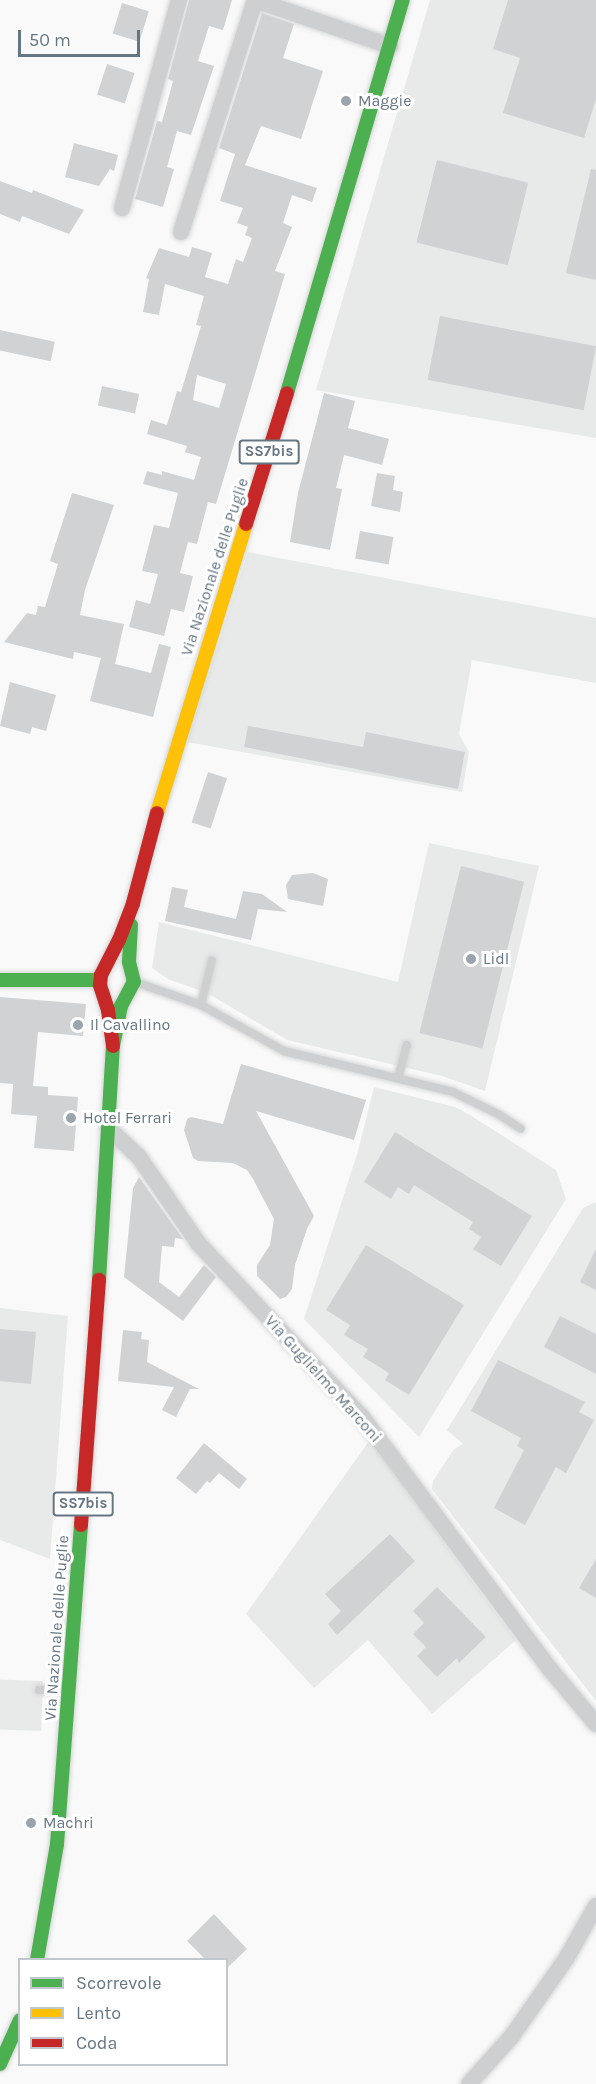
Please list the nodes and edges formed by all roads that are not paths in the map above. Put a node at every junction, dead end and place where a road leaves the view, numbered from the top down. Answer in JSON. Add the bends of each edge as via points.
{"nodes":[{"id":1,"x":179,"y":0,"type":"edge"},
{"id":2,"x":255,"y":0,"type":"edge"},
{"id":3,"x":403,"y":0,"type":"edge"},
{"id":4,"x":390,"y":46,"type":"junction"},
{"id":5,"x":122,"y":208,"type":"dead end"},
{"id":6,"x":181,"y":232,"type":"dead end"},
{"id":7,"x":133,"y":903,"type":"junction"},
{"id":8,"x":212,"y":960,"type":"dead end"},
{"id":9,"x":102,"y":980,"type":"junction"},
{"id":10,"x":0,"y":981,"type":"edge"},
{"id":11,"x":132,"y":982,"type":"junction"},
{"id":12,"x":201,"y":1005,"type":"junction"},
{"id":13,"x":407,"y":1045,"type":"dead end"},
{"id":14,"x":114,"y":1046,"type":"junction"},
{"id":15,"x":398,"y":1078,"type":"junction"},
{"id":16,"x":108,"y":1128,"type":"junction"},
{"id":17,"x":521,"y":1129,"type":"dead end"},
{"id":18,"x":68,"y":1689,"type":"junction"},
{"id":19,"x":39,"y":1690,"type":"dead end"},
{"id":20,"x":596,"y":1724,"type":"edge"},
{"id":21,"x":596,"y":1906,"type":"edge"},
{"id":22,"x":37,"y":1958,"type":"edge"},
{"id":23,"x":18,"y":2024,"type":"edge"},
{"id":24,"x":0,"y":2064,"type":"edge"},
{"id":25,"x":469,"y":2084,"type":"edge"}],
"edges":[{"from":1,"to":5,"type":"street"},
{"from":2,"to":4,"type":"street"},
{"from":2,"to":6,"type":"street"},
{"from":3,"to":4,"type":"main road","name":"Via Nazionale delle Puglie","number":"SS7bis"},
{"from":4,"to":7,"type":"main road","name":"Via Nazionale delle Puglie","number":"SS7bis","via":[[266,463],[221,597]]},
{"from":7,"to":9,"type":"main road","name":"Via Nazionale delle Puglie","number":"SS7bis"},
{"from":7,"to":11,"type":"main road","name":"Via Nazionale delle Puglie","number":"SS7bis","via":[[129,952]]},
{"from":8,"to":12,"type":"lane"},
{"from":9,"to":10,"type":"main road"},
{"from":9,"to":11,"type":"main road","via":[[119,963]]},
{"from":9,"to":11,"type":"main road","via":[[108,996],[117,998]]},
{"from":9,"to":14,"type":"main road","name":"Via Nazionale delle Puglie","number":"SS7bis"},
{"from":11,"to":12,"type":"lane"},
{"from":11,"to":14,"type":"main road","name":"Via Nazionale delle Puglie","number":"SS7bis","via":[[121,1006]]},
{"from":12,"to":15,"type":"lane","via":[[284,1051]]},
{"from":13,"to":15,"type":"lane"},
{"from":14,"to":16,"type":"main road","name":"Via Nazionale delle Puglie","number":"SS7bis"},
{"from":15,"to":17,"type":"lane","via":[[469,1099]]},
{"from":16,"to":18,"type":"main road","name":"Via Nazionale delle Puglie","number":"SS7bis"},
{"from":16,"to":20,"type":"street","name":"Via Guglielmo Marconi","via":[[138,1157],[198,1243],[362,1417],[549,1668]]},
{"from":18,"to":19,"type":"lane"},
{"from":18,"to":22,"type":"main road","name":"Via Nazionale delle Puglie","number":"SS7bis","via":[[57,1844]]},
{"from":21,"to":25,"type":"street","via":[[566,1959],[525,2017]]},
{"from":23,"to":24,"type":"main road"}]}
